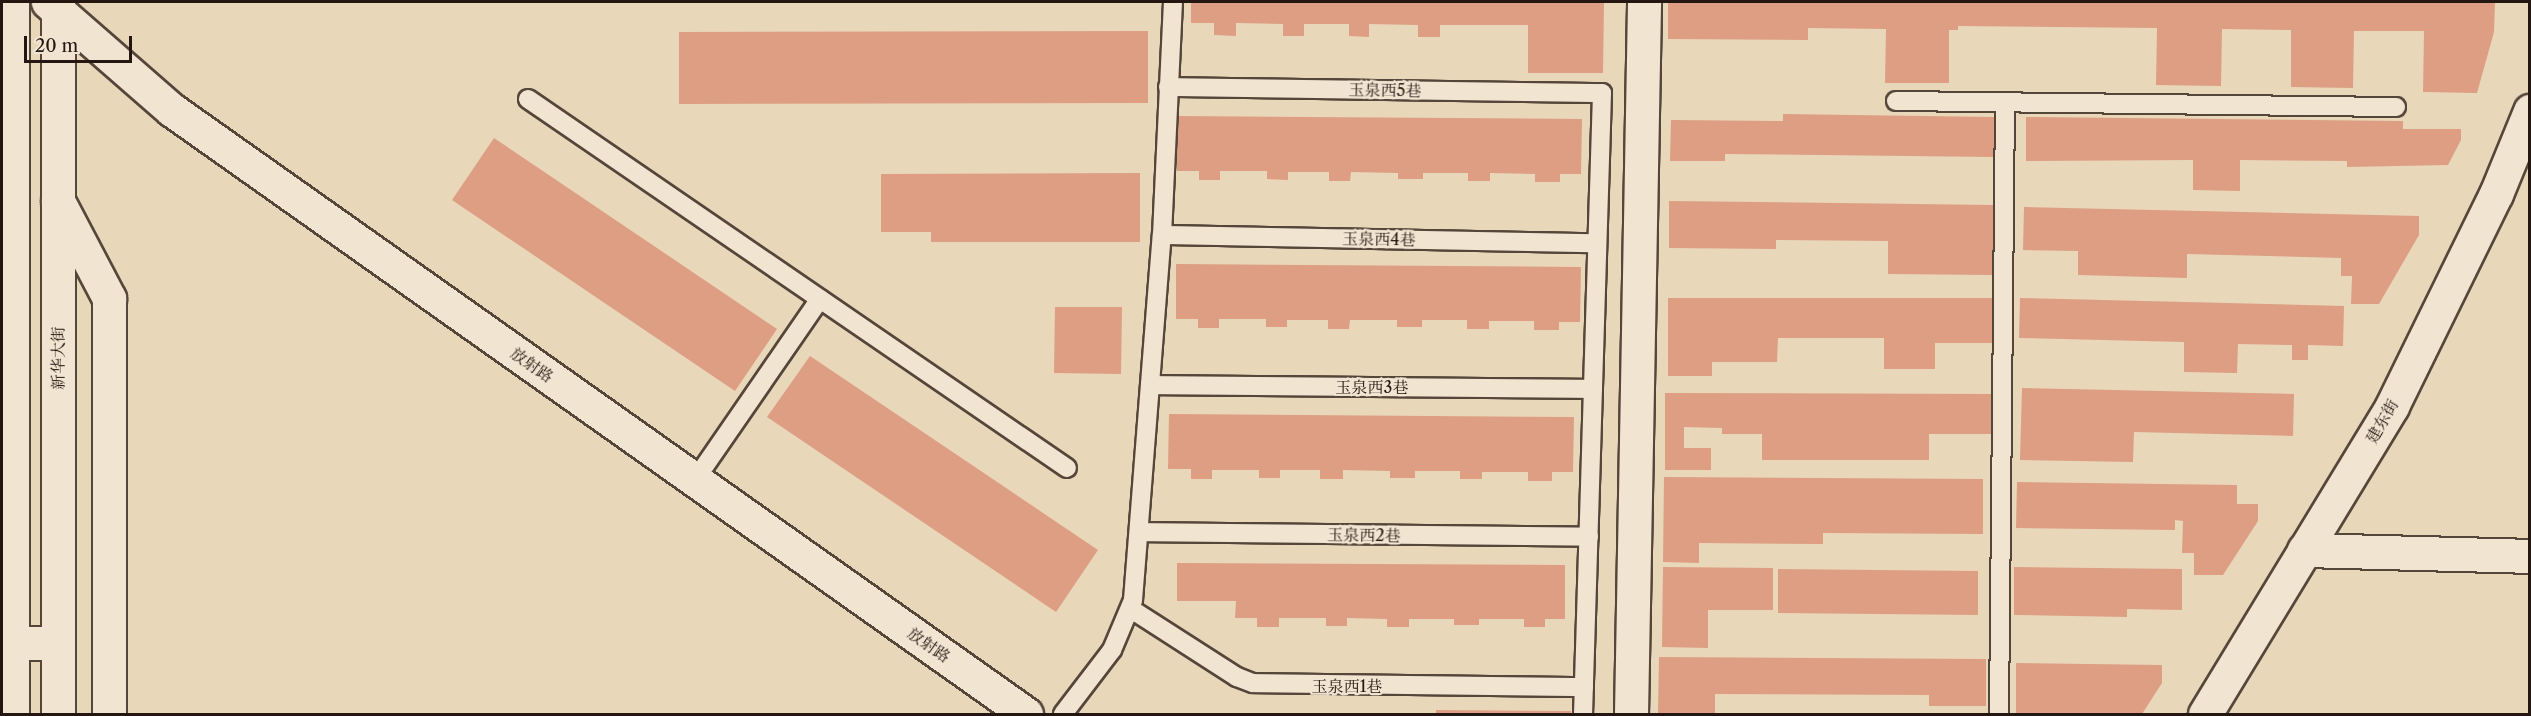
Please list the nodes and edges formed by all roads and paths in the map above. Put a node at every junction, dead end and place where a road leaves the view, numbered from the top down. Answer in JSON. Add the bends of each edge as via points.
{"nodes":[{"id":1,"x":1173,"y":2,"type":"edge"},
{"id":2,"x":1644,"y":2,"type":"edge"},
{"id":3,"x":55,"y":4,"type":"edge"},
{"id":4,"x":9,"y":28,"type":"edge"},
{"id":5,"x":1168,"y":87,"type":"junction"},
{"id":6,"x":528,"y":99,"type":"dead end"},
{"id":7,"x":1896,"y":100,"type":"dead end"},
{"id":8,"x":2006,"y":102,"type":"junction"},
{"id":9,"x":2396,"y":107,"type":"dead end"},
{"id":10,"x":2529,"y":111,"type":"edge"},
{"id":11,"x":58,"y":201,"type":"junction"},
{"id":12,"x":1162,"y":235,"type":"junction"},
{"id":13,"x":1597,"y":243,"type":"junction"},
{"id":14,"x":820,"y":299,"type":"junction"},
{"id":15,"x":1150,"y":385,"type":"junction"},
{"id":16,"x":1593,"y":389,"type":"junction"},
{"id":17,"x":1067,"y":468,"type":"dead end"},
{"id":18,"x":695,"y":480,"type":"junction"},
{"id":19,"x":1139,"y":532,"type":"junction"},
{"id":20,"x":1589,"y":537,"type":"junction"},
{"id":21,"x":2304,"y":550,"type":"junction"},
{"id":22,"x":2529,"y":556,"type":"edge"},
{"id":23,"x":1131,"y":609,"type":"junction"},
{"id":24,"x":7,"y":643,"type":"edge"},
{"id":25,"x":58,"y":643,"type":"junction"},
{"id":26,"x":1584,"y":687,"type":"junction"},
{"id":27,"x":12,"y":714,"type":"edge"},
{"id":28,"x":58,"y":714,"type":"edge"},
{"id":29,"x":109,"y":714,"type":"edge"},
{"id":30,"x":1026,"y":714,"type":"edge"},
{"id":31,"x":1063,"y":714,"type":"edge"},
{"id":32,"x":1584,"y":714,"type":"edge"},
{"id":33,"x":1631,"y":714,"type":"edge"},
{"id":34,"x":1999,"y":714,"type":"edge"},
{"id":35,"x":2205,"y":714,"type":"edge"}],
"edges":[{"from":1,"to":5,"type":"lane"},
{"from":2,"to":33,"type":"street"},
{"from":3,"to":11,"type":"street","name":"新华大街"},
{"from":3,"to":18,"type":"street","name":"放射路","via":[[172,110]]},
{"from":4,"to":24,"type":"street"},
{"from":5,"to":12,"type":"lane"},
{"from":5,"to":13,"type":"lane","name":"玉泉西5巷","via":[[1602,93]]},
{"from":6,"to":14,"type":"lane"},
{"from":7,"to":8,"type":"lane"},
{"from":8,"to":9,"type":"lane"},
{"from":8,"to":34,"type":"lane"},
{"from":10,"to":21,"type":"street","name":"建东街","via":[[2496,194],[2392,406]]},
{"from":11,"to":25,"type":"street","name":"新华大街"},
{"from":11,"to":29,"type":"street","via":[[109,298]]},
{"from":12,"to":13,"type":"lane","name":"玉泉西4巷"},
{"from":12,"to":15,"type":"lane"},
{"from":13,"to":16,"type":"lane"},
{"from":14,"to":17,"type":"lane"},
{"from":14,"to":18,"type":"lane"},
{"from":15,"to":16,"type":"lane","name":"玉泉西3巷"},
{"from":15,"to":19,"type":"lane"},
{"from":16,"to":20,"type":"lane"},
{"from":18,"to":30,"type":"street","name":"放射路"},
{"from":19,"to":20,"type":"lane","name":"玉泉西2巷"},
{"from":19,"to":23,"type":"lane"},
{"from":20,"to":26,"type":"lane"},
{"from":21,"to":22,"type":"street"},
{"from":21,"to":35,"type":"street","name":"建东街"},
{"from":23,"to":26,"type":"lane","name":"玉泉西1巷","via":[[1237,677],[1253,682]]},
{"from":23,"to":31,"type":"lane","via":[[1112,650]]},
{"from":24,"to":25,"type":"street"},
{"from":24,"to":27,"type":"street"},
{"from":25,"to":28,"type":"street","name":"新华大街"},
{"from":26,"to":32,"type":"lane"}]}
